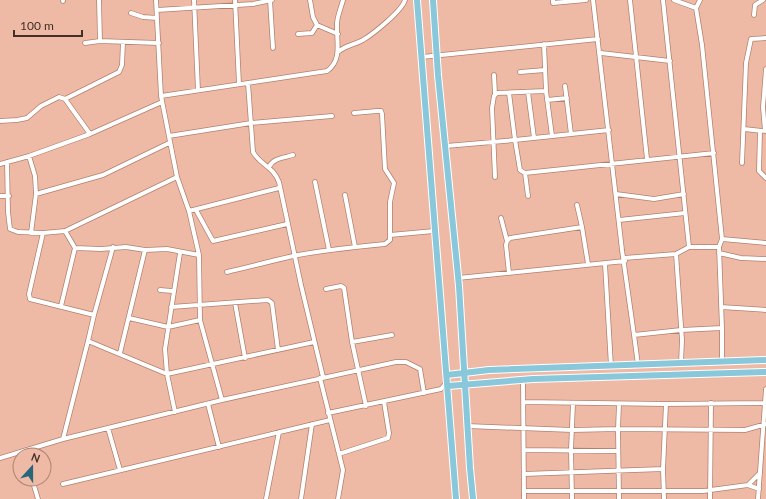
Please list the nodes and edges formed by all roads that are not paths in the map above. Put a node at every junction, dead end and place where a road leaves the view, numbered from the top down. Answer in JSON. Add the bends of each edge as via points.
{"nodes":[{"id":1,"x":99,"y":0,"type":"edge"},
{"id":2,"x":156,"y":0,"type":"edge"},
{"id":3,"x":194,"y":0,"type":"edge"},
{"id":4,"x":271,"y":0,"type":"edge"},
{"id":5,"x":310,"y":0,"type":"edge"},
{"id":6,"x":343,"y":0,"type":"edge"},
{"id":7,"x":405,"y":0,"type":"edge"},
{"id":8,"x":418,"y":0,"type":"edge"},
{"id":9,"x":433,"y":0,"type":"edge"},
{"id":10,"x":553,"y":0,"type":"edge"},
{"id":11,"x":586,"y":0,"type":"edge"},
{"id":12,"x":593,"y":0,"type":"edge"},
{"id":13,"x":630,"y":0,"type":"edge"},
{"id":14,"x":663,"y":0,"type":"edge"},
{"id":15,"x":674,"y":0,"type":"edge"},
{"id":16,"x":700,"y":0,"type":"edge"},
{"id":17,"x":763,"y":0,"type":"edge"},
{"id":18,"x":235,"y":2,"type":"edge"},
{"id":19,"x":194,"y":8,"type":"junction"},
{"id":20,"x":696,"y":8,"type":"junction"},
{"id":21,"x":157,"y":10,"type":"junction"},
{"id":22,"x":131,"y":13,"type":"dead end"},
{"id":23,"x":754,"y":15,"type":"dead end"},
{"id":24,"x":158,"y":18,"type":"junction"},
{"id":25,"x":337,"y":24,"type":"junction"},
{"id":26,"x":317,"y":25,"type":"junction"},
{"id":27,"x":329,"y":30,"type":"junction"},
{"id":28,"x":298,"y":34,"type":"dead end"},
{"id":29,"x":338,"y":34,"type":"junction"},
{"id":30,"x":766,"y":38,"type":"edge"},
{"id":31,"x":598,"y":39,"type":"junction"},
{"id":32,"x":100,"y":41,"type":"junction"},
{"id":33,"x":123,"y":42,"type":"junction"},
{"id":34,"x":85,"y":43,"type":"dead end"},
{"id":35,"x":159,"y":43,"type":"junction"},
{"id":36,"x":544,"y":44,"type":"junction"},
{"id":37,"x":273,"y":48,"type":"dead end"},
{"id":38,"x":338,"y":52,"type":"junction"},
{"id":39,"x":601,"y":53,"type":"junction"},
{"id":40,"x":437,"y":55,"type":"junction"},
{"id":41,"x":422,"y":57,"type":"junction"},
{"id":42,"x":635,"y":58,"type":"junction"},
{"id":43,"x":670,"y":61,"type":"junction"},
{"id":44,"x":766,"y":69,"type":"edge"},
{"id":45,"x":545,"y":70,"type":"junction"},
{"id":46,"x":520,"y":72,"type":"dead end"},
{"id":47,"x":494,"y":75,"type":"dead end"},
{"id":48,"x":248,"y":83,"type":"junction"},
{"id":49,"x":239,"y":84,"type":"junction"},
{"id":50,"x":565,"y":86,"type":"dead end"},
{"id":51,"x":198,"y":90,"type":"junction"},
{"id":52,"x":546,"y":91,"type":"junction"},
{"id":53,"x":528,"y":92,"type":"junction"},
{"id":54,"x":509,"y":93,"type":"junction"},
{"id":55,"x":495,"y":94,"type":"junction"},
{"id":56,"x":161,"y":96,"type":"junction"},
{"id":57,"x":65,"y":98,"type":"junction"},
{"id":58,"x":566,"y":98,"type":"junction"},
{"id":59,"x":547,"y":100,"type":"junction"},
{"id":60,"x":162,"y":102,"type":"junction"},
{"id":61,"x":354,"y":113,"type":"dead end"},
{"id":62,"x":332,"y":116,"type":"dead end"},
{"id":63,"x":0,"y":121,"type":"edge"},
{"id":64,"x":251,"y":123,"type":"junction"},
{"id":65,"x":744,"y":129,"type":"junction"},
{"id":66,"x":609,"y":130,"type":"junction"},
{"id":67,"x":760,"y":131,"type":"junction"},
{"id":68,"x":765,"y":131,"type":"edge"},
{"id":69,"x":90,"y":134,"type":"junction"},
{"id":70,"x":571,"y":134,"type":"junction"},
{"id":71,"x":169,"y":136,"type":"junction"},
{"id":72,"x":552,"y":136,"type":"junction"},
{"id":73,"x":534,"y":138,"type":"junction"},
{"id":74,"x":516,"y":140,"type":"junction"},
{"id":75,"x":494,"y":142,"type":"junction"},
{"id":76,"x":169,"y":143,"type":"junction"},
{"id":77,"x":446,"y":146,"type":"junction"},
{"id":78,"x":714,"y":153,"type":"junction"},
{"id":79,"x":293,"y":155,"type":"dead end"},
{"id":80,"x":30,"y":156,"type":"junction"},
{"id":81,"x":680,"y":156,"type":"junction"},
{"id":82,"x":647,"y":159,"type":"junction"},
{"id":83,"x":7,"y":162,"type":"junction"},
{"id":84,"x":612,"y":162,"type":"junction"},
{"id":85,"x":742,"y":163,"type":"dead end"},
{"id":86,"x":0,"y":164,"type":"edge"},
{"id":87,"x":269,"y":167,"type":"junction"},
{"id":88,"x":525,"y":173,"type":"junction"},
{"id":89,"x":177,"y":177,"type":"junction"},
{"id":90,"x":495,"y":177,"type":"dead end"},
{"id":91,"x":766,"y":178,"type":"edge"},
{"id":92,"x":315,"y":182,"type":"dead end"},
{"id":93,"x":280,"y":188,"type":"junction"},
{"id":94,"x":36,"y":194,"type":"junction"},
{"id":95,"x":616,"y":194,"type":"junction"},
{"id":96,"x":684,"y":194,"type":"junction"},
{"id":97,"x":345,"y":195,"type":"dead end"},
{"id":98,"x":0,"y":196,"type":"edge"},
{"id":99,"x":9,"y":196,"type":"junction"},
{"id":100,"x":528,"y":196,"type":"dead end"},
{"id":101,"x":577,"y":205,"type":"dead end"},
{"id":102,"x":196,"y":210,"type":"junction"},
{"id":103,"x":189,"y":212,"type":"junction"},
{"id":104,"x":685,"y":213,"type":"junction"},
{"id":105,"x":501,"y":218,"type":"dead end"},
{"id":106,"x":620,"y":220,"type":"junction"},
{"id":107,"x":287,"y":224,"type":"junction"},
{"id":108,"x":582,"y":227,"type":"junction"},
{"id":109,"x":434,"y":230,"type":"junction"},
{"id":110,"x":65,"y":231,"type":"junction"},
{"id":111,"x":31,"y":233,"type":"junction"},
{"id":112,"x":43,"y":233,"type":"junction"},
{"id":113,"x":390,"y":235,"type":"junction"},
{"id":114,"x":722,"y":239,"type":"junction"},
{"id":115,"x":507,"y":241,"type":"junction"},
{"id":116,"x":766,"y":243,"type":"edge"},
{"id":117,"x":113,"y":247,"type":"junction"},
{"id":118,"x":355,"y":247,"type":"junction"},
{"id":119,"x":688,"y":247,"type":"junction"},
{"id":120,"x":719,"y":247,"type":"junction"},
{"id":121,"x":75,"y":248,"type":"junction"},
{"id":122,"x":145,"y":250,"type":"junction"},
{"id":123,"x":329,"y":250,"type":"junction"},
{"id":124,"x":180,"y":252,"type":"junction"},
{"id":125,"x":719,"y":253,"type":"junction"},
{"id":126,"x":676,"y":254,"type":"junction"},
{"id":127,"x":199,"y":255,"type":"junction"},
{"id":128,"x":295,"y":256,"type":"junction"},
{"id":129,"x":625,"y":259,"type":"junction"},
{"id":130,"x":766,"y":259,"type":"edge"},
{"id":131,"x":588,"y":264,"type":"junction"},
{"id":132,"x":605,"y":264,"type":"junction"},
{"id":133,"x":227,"y":272,"type":"dead end"},
{"id":134,"x":509,"y":273,"type":"junction"},
{"id":135,"x":458,"y":278,"type":"junction"},
{"id":136,"x":326,"y":289,"type":"dead end"},
{"id":137,"x":160,"y":290,"type":"dead end"},
{"id":138,"x":172,"y":291,"type":"junction"},
{"id":139,"x":234,"y":303,"type":"junction"},
{"id":140,"x":200,"y":305,"type":"junction"},
{"id":141,"x":61,"y":306,"type":"junction"},
{"id":142,"x":171,"y":307,"type":"junction"},
{"id":143,"x":721,"y":307,"type":"junction"},
{"id":144,"x":766,"y":310,"type":"edge"},
{"id":145,"x":94,"y":315,"type":"junction"},
{"id":146,"x":129,"y":318,"type":"junction"},
{"id":147,"x":200,"y":320,"type":"junction"},
{"id":148,"x":168,"y":327,"type":"junction"},
{"id":149,"x":722,"y":328,"type":"junction"},
{"id":150,"x":681,"y":330,"type":"junction"},
{"id":151,"x":392,"y":334,"type":"dead end"},
{"id":152,"x":634,"y":335,"type":"junction"},
{"id":153,"x":88,"y":341,"type":"junction"},
{"id":154,"x":314,"y":342,"type":"junction"},
{"id":155,"x":352,"y":342,"type":"junction"},
{"id":156,"x":278,"y":350,"type":"junction"},
{"id":157,"x":120,"y":353,"type":"junction"},
{"id":158,"x":245,"y":358,"type":"junction"},
{"id":159,"x":766,"y":360,"type":"edge"},
{"id":160,"x":722,"y":362,"type":"junction"},
{"id":161,"x":681,"y":363,"type":"junction"},
{"id":162,"x":213,"y":365,"type":"junction"},
{"id":163,"x":638,"y":365,"type":"junction"},
{"id":164,"x":611,"y":366,"type":"junction"},
{"id":165,"x":358,"y":369,"type":"junction"},
{"id":166,"x":766,"y":372,"type":"edge"},
{"id":167,"x":167,"y":374,"type":"junction"},
{"id":168,"x":464,"y":374,"type":"junction"},
{"id":169,"x":322,"y":378,"type":"junction"},
{"id":170,"x":524,"y":380,"type":"junction"},
{"id":171,"x":448,"y":381,"type":"junction"},
{"id":172,"x":464,"y":384,"type":"junction"},
{"id":173,"x":766,"y":389,"type":"edge"},
{"id":174,"x":424,"y":393,"type":"junction"},
{"id":175,"x":222,"y":400,"type":"junction"},
{"id":176,"x":384,"y":402,"type":"junction"},
{"id":177,"x":524,"y":402,"type":"junction"},
{"id":178,"x":573,"y":403,"type":"junction"},
{"id":179,"x":711,"y":403,"type":"junction"},
{"id":180,"x":765,"y":403,"type":"edge"},
{"id":181,"x":208,"y":404,"type":"junction"},
{"id":182,"x":619,"y":404,"type":"junction"},
{"id":183,"x":666,"y":404,"type":"junction"},
{"id":184,"x":366,"y":406,"type":"junction"},
{"id":185,"x":175,"y":412,"type":"junction"},
{"id":186,"x":328,"y":413,"type":"junction"},
{"id":187,"x":330,"y":420,"type":"junction"},
{"id":188,"x":312,"y":424,"type":"junction"},
{"id":189,"x":765,"y":425,"type":"edge"},
{"id":190,"x":467,"y":426,"type":"junction"},
{"id":191,"x":524,"y":427,"type":"junction"},
{"id":192,"x":108,"y":428,"type":"junction"},
{"id":193,"x":618,"y":429,"type":"junction"},
{"id":194,"x":665,"y":429,"type":"junction"},
{"id":195,"x":572,"y":430,"type":"junction"},
{"id":196,"x":711,"y":430,"type":"junction"},
{"id":197,"x":279,"y":432,"type":"junction"},
{"id":198,"x":64,"y":439,"type":"junction"},
{"id":199,"x":765,"y":446,"type":"edge"},
{"id":200,"x":41,"y":447,"type":"edge"},
{"id":201,"x":218,"y":447,"type":"junction"},
{"id":202,"x":524,"y":450,"type":"junction"},
{"id":203,"x":571,"y":450,"type":"junction"},
{"id":204,"x":618,"y":451,"type":"junction"},
{"id":205,"x":339,"y":454,"type":"junction"},
{"id":206,"x":12,"y":456,"type":"edge"},
{"id":207,"x":0,"y":458,"type":"edge"},
{"id":208,"x":663,"y":469,"type":"junction"},
{"id":209,"x":120,"y":470,"type":"junction"},
{"id":210,"x":572,"y":471,"type":"junction"},
{"id":211,"x":618,"y":471,"type":"junction"},
{"id":212,"x":760,"y":472,"type":"junction"},
{"id":213,"x":524,"y":474,"type":"junction"},
{"id":214,"x":63,"y":484,"type":"dead end"},
{"id":215,"x":748,"y":485,"type":"junction"},
{"id":216,"x":34,"y":487,"type":"edge"},
{"id":217,"x":710,"y":489,"type":"junction"},
{"id":218,"x":759,"y":489,"type":"junction"},
{"id":219,"x":572,"y":490,"type":"junction"},
{"id":220,"x":619,"y":490,"type":"junction"},
{"id":221,"x":664,"y":490,"type":"junction"},
{"id":222,"x":524,"y":491,"type":"junction"},
{"id":223,"x":38,"y":499,"type":"edge"},
{"id":224,"x":266,"y":499,"type":"edge"},
{"id":225,"x":301,"y":499,"type":"edge"},
{"id":226,"x":338,"y":499,"type":"edge"},
{"id":227,"x":456,"y":499,"type":"edge"},
{"id":228,"x":473,"y":499,"type":"edge"},
{"id":229,"x":524,"y":499,"type":"edge"},
{"id":230,"x":572,"y":499,"type":"edge"},
{"id":231,"x":619,"y":499,"type":"edge"},
{"id":232,"x":664,"y":499,"type":"edge"},
{"id":233,"x":710,"y":499,"type":"edge"},
{"id":234,"x":758,"y":499,"type":"edge"}],
"edges":[{"from":1,"to":32,"type":"street"},
{"from":2,"to":21,"type":"street"},
{"from":3,"to":19,"type":"street"},
{"from":4,"to":18,"type":"street"},
{"from":4,"to":37,"type":"street"},
{"from":5,"to":26,"type":"street"},
{"from":6,"to":25,"type":"street"},
{"from":7,"to":38,"type":"street","via":[[400,9],[367,37]]},
{"from":8,"to":41,"type":"main road"},
{"from":9,"to":40,"type":"main road"},
{"from":10,"to":11,"type":"street","via":[[554,3]]},
{"from":12,"to":31,"type":"street"},
{"from":13,"to":42,"type":"street"},
{"from":14,"to":43,"type":"street"},
{"from":15,"to":20,"type":"street"},
{"from":16,"to":20,"type":"street"},
{"from":17,"to":23,"type":"street","via":[[755,5]]},
{"from":18,"to":19,"type":"street"},
{"from":18,"to":49,"type":"street"},
{"from":19,"to":21,"type":"street"},
{"from":19,"to":51,"type":"street"},
{"from":20,"to":78,"type":"street"},
{"from":21,"to":24,"type":"street"},
{"from":22,"to":24,"type":"street"},
{"from":24,"to":35,"type":"street"},
{"from":25,"to":27,"type":"street"},
{"from":25,"to":29,"type":"street"},
{"from":26,"to":27,"type":"street"},
{"from":26,"to":28,"type":"street","via":[[312,33]]},
{"from":27,"to":29,"type":"street"},
{"from":29,"to":38,"type":"street"},
{"from":30,"to":65,"type":"street","via":[[751,39],[746,63]]},
{"from":31,"to":36,"type":"street"},
{"from":31,"to":39,"type":"street"},
{"from":32,"to":33,"type":"street"},
{"from":32,"to":34,"type":"street"},
{"from":33,"to":35,"type":"street"},
{"from":33,"to":57,"type":"street","via":[[122,69]]},
{"from":35,"to":56,"type":"street"},
{"from":36,"to":40,"type":"street"},
{"from":36,"to":45,"type":"street"},
{"from":38,"to":48,"type":"street","via":[[334,64],[324,72]]},
{"from":39,"to":42,"type":"street"},
{"from":39,"to":66,"type":"street"},
{"from":40,"to":41,"type":"street"},
{"from":40,"to":77,"type":"main road"},
{"from":41,"to":109,"type":"main road"},
{"from":42,"to":43,"type":"street"},
{"from":42,"to":82,"type":"street"},
{"from":43,"to":81,"type":"street"},
{"from":44,"to":68,"type":"street"},
{"from":45,"to":46,"type":"street"},
{"from":45,"to":52,"type":"street"},
{"from":47,"to":55,"type":"street"},
{"from":48,"to":49,"type":"street"},
{"from":48,"to":64,"type":"street"},
{"from":49,"to":51,"type":"street"},
{"from":50,"to":58,"type":"street"},
{"from":51,"to":56,"type":"street"},
{"from":52,"to":53,"type":"street"},
{"from":52,"to":59,"type":"street"},
{"from":53,"to":54,"type":"street"},
{"from":53,"to":73,"type":"street"},
{"from":54,"to":55,"type":"street"},
{"from":54,"to":74,"type":"street"},
{"from":55,"to":75,"type":"street","via":[[492,108]]},
{"from":56,"to":60,"type":"street"},
{"from":57,"to":63,"type":"street","via":[[55,98],[22,119]]},
{"from":57,"to":69,"type":"street"},
{"from":58,"to":59,"type":"street"},
{"from":58,"to":70,"type":"street"},
{"from":59,"to":72,"type":"street"},
{"from":60,"to":69,"type":"street"},
{"from":60,"to":71,"type":"street"},
{"from":61,"to":113,"type":"street","via":[[377,110],[382,114],[385,169],[394,183],[390,202]]},
{"from":62,"to":64,"type":"street"},
{"from":64,"to":71,"type":"street"},
{"from":64,"to":87,"type":"street","via":[[253,152]]},
{"from":65,"to":67,"type":"street"},
{"from":65,"to":85,"type":"street"},
{"from":66,"to":70,"type":"street"},
{"from":66,"to":84,"type":"street"},
{"from":67,"to":68,"type":"street"},
{"from":67,"to":91,"type":"street","via":[[759,171]]},
{"from":69,"to":80,"type":"street"},
{"from":70,"to":72,"type":"street"},
{"from":71,"to":76,"type":"street"},
{"from":72,"to":73,"type":"street"},
{"from":73,"to":74,"type":"street"},
{"from":74,"to":75,"type":"street"},
{"from":74,"to":88,"type":"street","via":[[520,170]]},
{"from":75,"to":77,"type":"street"},
{"from":75,"to":90,"type":"street"},
{"from":76,"to":89,"type":"street"},
{"from":76,"to":94,"type":"street","via":[[103,175]]},
{"from":77,"to":135,"type":"main road"},
{"from":78,"to":81,"type":"street"},
{"from":78,"to":114,"type":"street"},
{"from":79,"to":87,"type":"street","via":[[276,160]]},
{"from":80,"to":83,"type":"street"},
{"from":80,"to":94,"type":"street"},
{"from":81,"to":82,"type":"street"},
{"from":81,"to":96,"type":"street"},
{"from":82,"to":84,"type":"street"},
{"from":83,"to":86,"type":"street"},
{"from":83,"to":99,"type":"street"},
{"from":84,"to":88,"type":"street"},
{"from":84,"to":95,"type":"street"},
{"from":87,"to":93,"type":"street","via":[[276,173]]},
{"from":88,"to":100,"type":"street"},
{"from":89,"to":103,"type":"street"},
{"from":89,"to":110,"type":"street"},
{"from":92,"to":123,"type":"street"},
{"from":93,"to":102,"type":"street"},
{"from":93,"to":107,"type":"street"},
{"from":94,"to":111,"type":"street"},
{"from":95,"to":96,"type":"street","via":[[654,198]]},
{"from":95,"to":106,"type":"street"},
{"from":96,"to":104,"type":"street"},
{"from":97,"to":118,"type":"street"},
{"from":98,"to":99,"type":"street"},
{"from":99,"to":111,"type":"street","via":[[10,229]]},
{"from":101,"to":108,"type":"street"},
{"from":102,"to":103,"type":"street"},
{"from":102,"to":107,"type":"street","via":[[213,241]]},
{"from":103,"to":127,"type":"street"},
{"from":104,"to":106,"type":"street"},
{"from":104,"to":119,"type":"street"},
{"from":105,"to":115,"type":"street"},
{"from":106,"to":129,"type":"street"},
{"from":107,"to":128,"type":"street"},
{"from":108,"to":115,"type":"street","via":[[510,238]]},
{"from":108,"to":131,"type":"street"},
{"from":109,"to":113,"type":"street"},
{"from":109,"to":171,"type":"main road"},
{"from":110,"to":112,"type":"street"},
{"from":110,"to":121,"type":"street"},
{"from":111,"to":112,"type":"street"},
{"from":112,"to":141,"type":"street","via":[[29,296],[34,300]]},
{"from":113,"to":118,"type":"street","via":[[390,240],[385,244]]},
{"from":114,"to":116,"type":"street"},
{"from":114,"to":120,"type":"street"},
{"from":115,"to":134,"type":"street"},
{"from":117,"to":121,"type":"street"},
{"from":117,"to":122,"type":"street"},
{"from":117,"to":145,"type":"street"},
{"from":118,"to":123,"type":"street"},
{"from":119,"to":120,"type":"street"},
{"from":119,"to":126,"type":"street"},
{"from":120,"to":125,"type":"street"},
{"from":121,"to":141,"type":"street"},
{"from":122,"to":124,"type":"street","via":[[167,249]]},
{"from":122,"to":146,"type":"street"},
{"from":123,"to":128,"type":"street"},
{"from":124,"to":127,"type":"street"},
{"from":124,"to":138,"type":"street"},
{"from":125,"to":130,"type":"street","via":[[741,258]]},
{"from":125,"to":143,"type":"street"},
{"from":126,"to":129,"type":"street"},
{"from":126,"to":150,"type":"street"},
{"from":127,"to":140,"type":"street"},
{"from":128,"to":133,"type":"street"},
{"from":128,"to":154,"type":"street"},
{"from":129,"to":132,"type":"street"},
{"from":129,"to":152,"type":"street"},
{"from":131,"to":132,"type":"street"},
{"from":131,"to":134,"type":"street"},
{"from":132,"to":164,"type":"street"},
{"from":134,"to":135,"type":"street"},
{"from":135,"to":168,"type":"main road"},
{"from":136,"to":155,"type":"street","via":[[341,286],[344,288]]},
{"from":137,"to":138,"type":"street"},
{"from":138,"to":142,"type":"street"},
{"from":139,"to":140,"type":"street"},
{"from":139,"to":156,"type":"street","via":[[270,301]]},
{"from":139,"to":158,"type":"street"},
{"from":140,"to":142,"type":"street"},
{"from":140,"to":147,"type":"street"},
{"from":141,"to":145,"type":"street"},
{"from":142,"to":148,"type":"street"},
{"from":143,"to":144,"type":"street"},
{"from":143,"to":149,"type":"street"},
{"from":145,"to":153,"type":"street"},
{"from":146,"to":148,"type":"street"},
{"from":146,"to":157,"type":"street"},
{"from":147,"to":148,"type":"street"},
{"from":147,"to":162,"type":"street"},
{"from":148,"to":167,"type":"street","via":[[165,349]]},
{"from":149,"to":150,"type":"street"},
{"from":149,"to":160,"type":"street"},
{"from":150,"to":152,"type":"street"},
{"from":150,"to":161,"type":"street"},
{"from":151,"to":155,"type":"street"},
{"from":152,"to":163,"type":"street"},
{"from":153,"to":157,"type":"street"},
{"from":153,"to":198,"type":"street"},
{"from":154,"to":156,"type":"street"},
{"from":154,"to":169,"type":"street"},
{"from":155,"to":165,"type":"street"},
{"from":156,"to":158,"type":"street"},
{"from":157,"to":167,"type":"street"},
{"from":158,"to":162,"type":"street"},
{"from":159,"to":160,"type":"main road"},
{"from":160,"to":161,"type":"main road"},
{"from":161,"to":163,"type":"main road"},
{"from":162,"to":167,"type":"street"},
{"from":162,"to":175,"type":"street"},
{"from":163,"to":164,"type":"main road"},
{"from":164,"to":168,"type":"main road","via":[[490,370]]},
{"from":165,"to":169,"type":"street"},
{"from":165,"to":174,"type":"street","via":[[406,362],[420,368]]},
{"from":165,"to":184,"type":"street"},
{"from":166,"to":170,"type":"main road"},
{"from":167,"to":185,"type":"street"},
{"from":168,"to":171,"type":"main road"},
{"from":168,"to":172,"type":"main road"},
{"from":169,"to":175,"type":"street"},
{"from":169,"to":186,"type":"street"},
{"from":170,"to":172,"type":"main road"},
{"from":170,"to":177,"type":"street"},
{"from":171,"to":172,"type":"main road"},
{"from":171,"to":174,"type":"street","via":[[441,389]]},
{"from":171,"to":227,"type":"main road"},
{"from":172,"to":190,"type":"main road"},
{"from":173,"to":180,"type":"street"},
{"from":174,"to":176,"type":"street"},
{"from":175,"to":181,"type":"street"},
{"from":176,"to":184,"type":"street"},
{"from":176,"to":205,"type":"street","via":[[388,438]]},
{"from":177,"to":178,"type":"street"},
{"from":177,"to":191,"type":"street"},
{"from":178,"to":182,"type":"street"},
{"from":178,"to":195,"type":"street"},
{"from":179,"to":180,"type":"street"},
{"from":179,"to":183,"type":"street"},
{"from":179,"to":196,"type":"street"},
{"from":180,"to":189,"type":"street"},
{"from":181,"to":185,"type":"street"},
{"from":181,"to":201,"type":"street"},
{"from":182,"to":183,"type":"street"},
{"from":182,"to":193,"type":"street"},
{"from":183,"to":194,"type":"street"},
{"from":184,"to":186,"type":"street"},
{"from":185,"to":192,"type":"street"},
{"from":186,"to":187,"type":"street"},
{"from":187,"to":188,"type":"street"},
{"from":187,"to":205,"type":"street"},
{"from":188,"to":197,"type":"street"},
{"from":188,"to":225,"type":"street"},
{"from":189,"to":196,"type":"street","via":[[745,430]]},
{"from":189,"to":199,"type":"street"},
{"from":190,"to":191,"type":"street"},
{"from":190,"to":228,"type":"main road"},
{"from":191,"to":195,"type":"street"},
{"from":191,"to":202,"type":"street"},
{"from":192,"to":198,"type":"street"},
{"from":192,"to":209,"type":"street"},
{"from":193,"to":194,"type":"street"},
{"from":193,"to":195,"type":"street"},
{"from":193,"to":204,"type":"street"},
{"from":194,"to":196,"type":"street"},
{"from":194,"to":208,"type":"street"},
{"from":195,"to":203,"type":"street"},
{"from":196,"to":217,"type":"street"},
{"from":197,"to":201,"type":"street"},
{"from":197,"to":224,"type":"street"},
{"from":198,"to":200,"type":"street"},
{"from":199,"to":212,"type":"street"},
{"from":201,"to":209,"type":"street"},
{"from":202,"to":203,"type":"street"},
{"from":202,"to":213,"type":"street"},
{"from":203,"to":204,"type":"street"},
{"from":203,"to":210,"type":"street"},
{"from":204,"to":211,"type":"street"},
{"from":205,"to":226,"type":"street","via":[[343,470]]},
{"from":206,"to":207,"type":"street"},
{"from":208,"to":211,"type":"street"},
{"from":208,"to":221,"type":"street"},
{"from":209,"to":214,"type":"street"},
{"from":210,"to":211,"type":"street"},
{"from":210,"to":213,"type":"street"},
{"from":210,"to":219,"type":"street"},
{"from":211,"to":220,"type":"street"},
{"from":212,"to":215,"type":"street"},
{"from":212,"to":218,"type":"street"},
{"from":213,"to":222,"type":"street"},
{"from":215,"to":217,"type":"street"},
{"from":215,"to":218,"type":"street"},
{"from":216,"to":223,"type":"street"},
{"from":217,"to":221,"type":"street"},
{"from":217,"to":233,"type":"street"},
{"from":218,"to":234,"type":"street"},
{"from":219,"to":220,"type":"street"},
{"from":219,"to":222,"type":"street"},
{"from":219,"to":230,"type":"street"},
{"from":220,"to":221,"type":"street"},
{"from":220,"to":231,"type":"street"},
{"from":221,"to":232,"type":"street"},
{"from":222,"to":229,"type":"street"}]}
